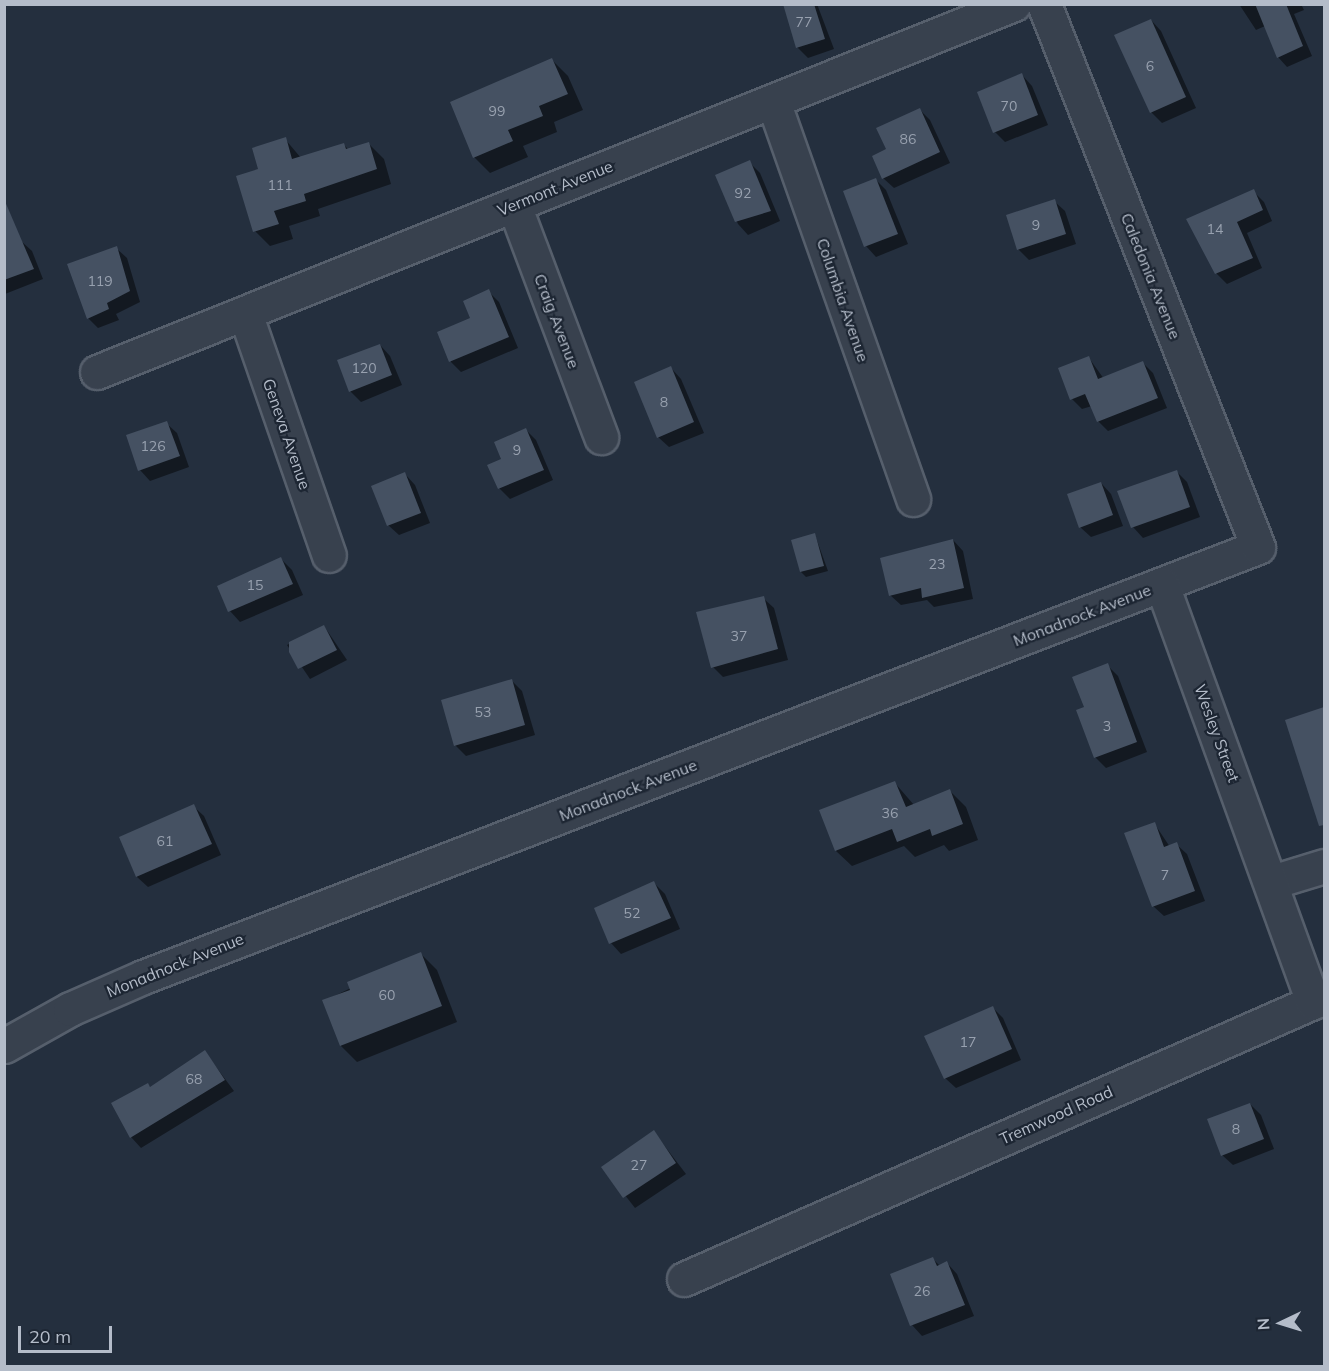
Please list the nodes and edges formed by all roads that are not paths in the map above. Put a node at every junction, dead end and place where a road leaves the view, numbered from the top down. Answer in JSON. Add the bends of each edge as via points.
{"nodes":[{"id":1,"x":1014,"y":4,"type":"edge"},
{"id":2,"x":1044,"y":4,"type":"edge"},
{"id":3,"x":773,"y":101,"type":"junction"},
{"id":4,"x":514,"y":205,"type":"junction"},
{"id":5,"x":245,"y":313,"type":"junction"},
{"id":6,"x":97,"y":372,"type":"dead end"},
{"id":7,"x":601,"y":437,"type":"dead end"},
{"id":8,"x":913,"y":499,"type":"dead end"},
{"id":9,"x":1258,"y":547,"type":"joint"},
{"id":10,"x":329,"y":555,"type":"dead end"},
{"id":11,"x":1162,"y":584,"type":"junction"},
{"id":12,"x":1324,"y":866,"type":"edge"},
{"id":13,"x":1272,"y":882,"type":"junction"},
{"id":14,"x":4,"y":1046,"type":"edge"},
{"id":15,"x":684,"y":1279,"type":"dead end"}],
"edges":[{"from":1,"to":3,"type":"street","name":"Vermont Avenue"},
{"from":2,"to":9,"type":"street","name":"Caledonia Avenue"},
{"from":3,"to":4,"type":"street","name":"Vermont Avenue"},
{"from":3,"to":8,"type":"street","name":"Columbia Avenue"},
{"from":4,"to":5,"type":"street","name":"Vermont Avenue"},
{"from":4,"to":7,"type":"street","name":"Craig Avenue"},
{"from":5,"to":6,"type":"street","name":"Vermont Avenue"},
{"from":5,"to":10,"type":"street","name":"Geneva Avenue"},
{"from":9,"to":11,"type":"street","name":"Monadnock Avenue"},
{"from":11,"to":13,"type":"street","name":"Wesley Street"},
{"from":11,"to":14,"type":"street","name":"Monadnock Avenue","via":[[143,977],[70,1009]]},
{"from":12,"to":13,"type":"street"},
{"from":13,"to":15,"type":"street","name":"Tremwood Road","via":[[1313,1002]]}]}
